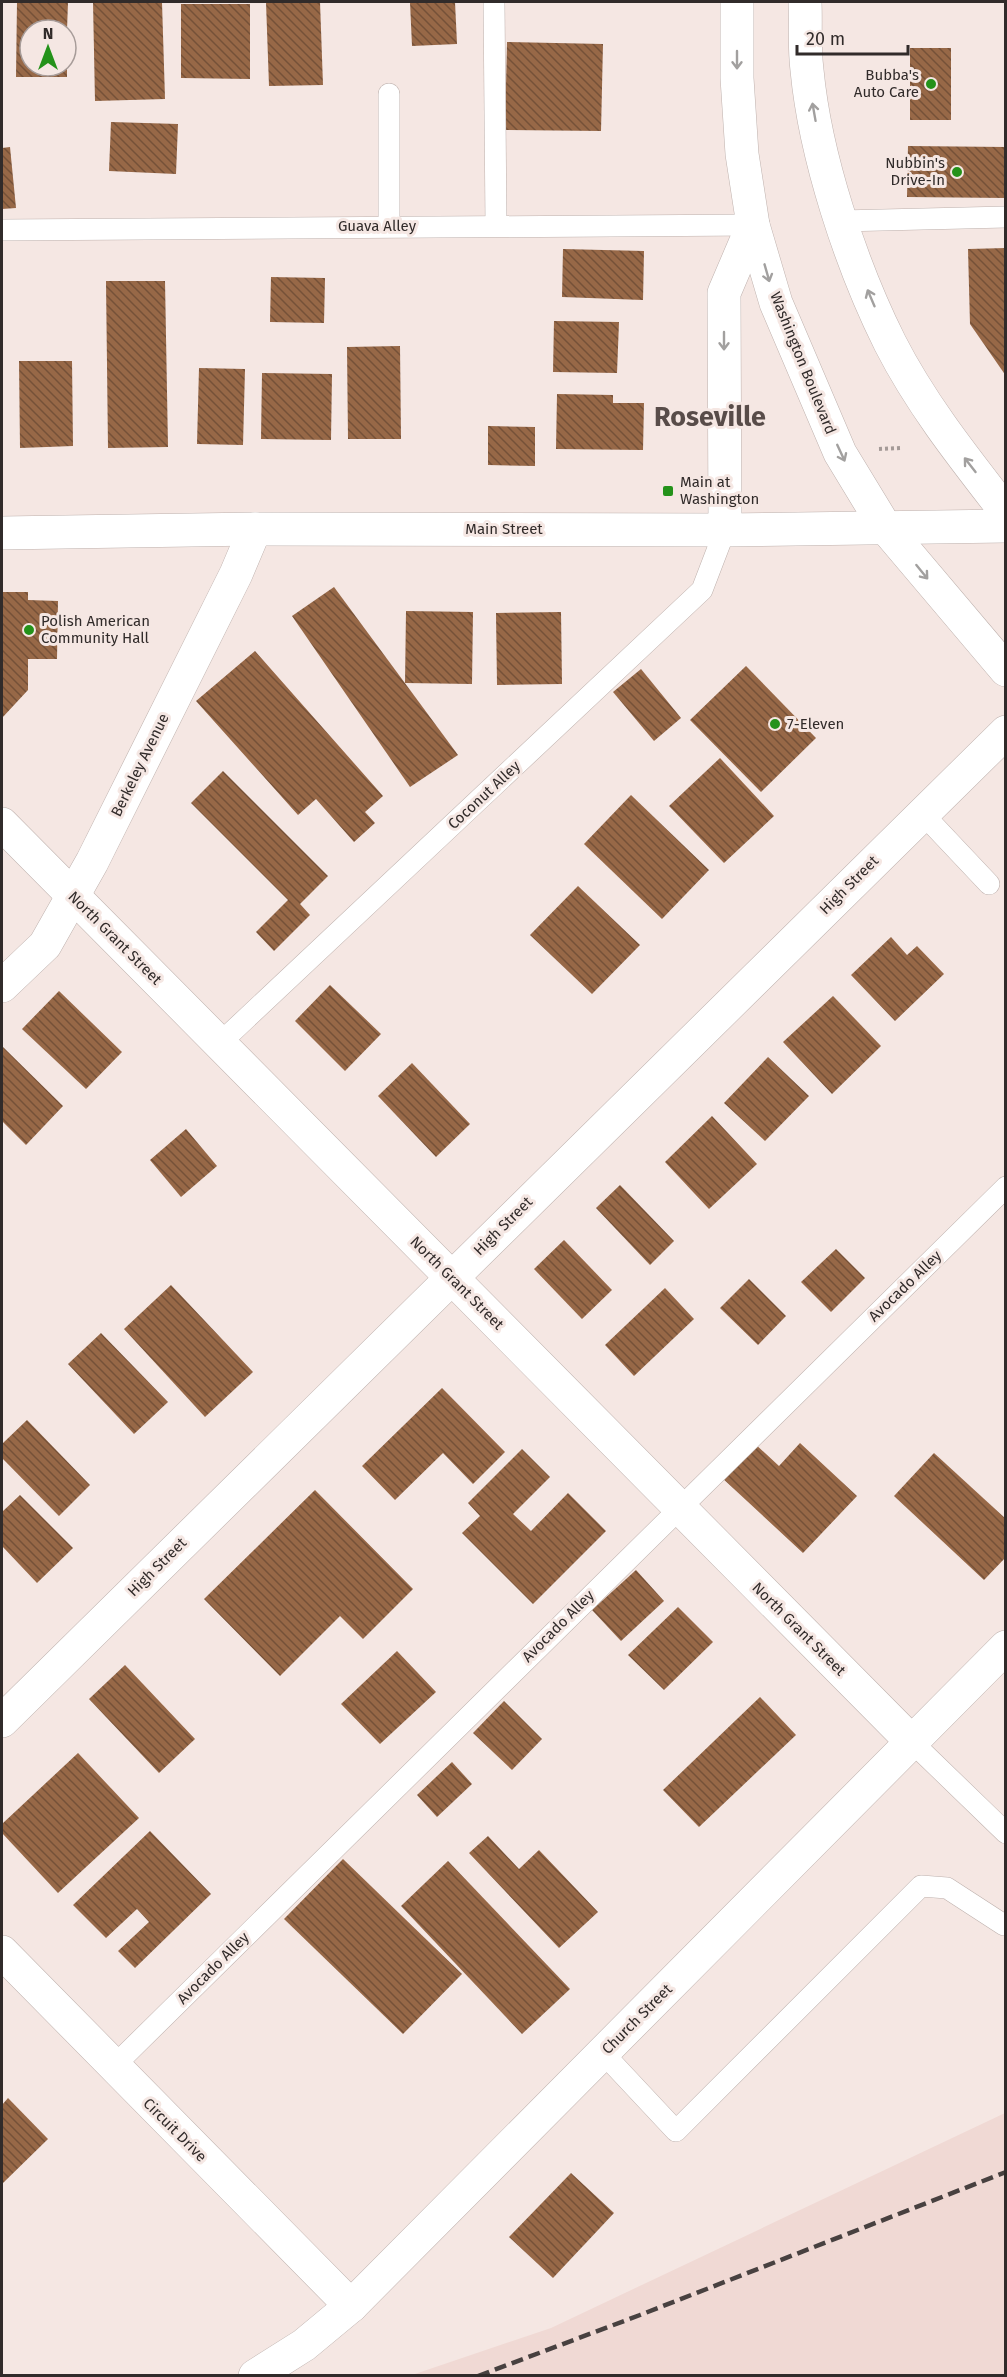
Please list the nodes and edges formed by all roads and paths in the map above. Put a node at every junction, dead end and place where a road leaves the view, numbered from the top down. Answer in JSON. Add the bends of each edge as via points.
{"nodes":[{"id":1,"x":494,"y":2,"type":"edge"},
{"id":2,"x":737,"y":2,"type":"edge"},
{"id":3,"x":805,"y":2,"type":"edge"},
{"id":4,"x":388,"y":94,"type":"dead end"},
{"id":5,"x":1005,"y":217,"type":"edge"},
{"id":6,"x":841,"y":221,"type":"junction"},
{"id":7,"x":496,"y":225,"type":"junction"},
{"id":8,"x":753,"y":225,"type":"junction"},
{"id":9,"x":388,"y":226,"type":"junction"},
{"id":10,"x":2,"y":230,"type":"edge"},
{"id":11,"x":902,"y":448,"type":"dead end"},
{"id":12,"x":869,"y":450,"type":"dead end"},
{"id":13,"x":1005,"y":512,"type":"edge"},
{"id":14,"x":1005,"y":526,"type":"edge"},
{"id":15,"x":885,"y":527,"type":"junction"},
{"id":16,"x":255,"y":529,"type":"junction"},
{"id":17,"x":725,"y":530,"type":"junction"},
{"id":18,"x":2,"y":533,"type":"edge"},
{"id":19,"x":999,"y":650,"type":"edge"},
{"id":20,"x":1005,"y":732,"type":"edge"},
{"id":21,"x":922,"y":813,"type":"junction"},
{"id":22,"x":2,"y":824,"type":"edge"},
{"id":23,"x":989,"y":884,"type":"dead end"},
{"id":24,"x":72,"y":896,"type":"junction"},
{"id":25,"x":2,"y":986,"type":"edge"},
{"id":26,"x":219,"y":1044,"type":"junction"},
{"id":27,"x":1005,"y":1187,"type":"edge"},
{"id":28,"x":451,"y":1278,"type":"junction"},
{"id":29,"x":679,"y":1507,"type":"junction"},
{"id":30,"x":1005,"y":1647,"type":"edge"},
{"id":31,"x":2,"y":1720,"type":"edge"},
{"id":32,"x":913,"y":1743,"type":"junction"},
{"id":33,"x":1005,"y":1833,"type":"edge"},
{"id":34,"x":1005,"y":1923,"type":"edge"},
{"id":35,"x":2,"y":1952,"type":"edge"},
{"id":36,"x":603,"y":2053,"type":"junction"},
{"id":37,"x":112,"y":2067,"type":"junction"},
{"id":38,"x":351,"y":2306,"type":"junction"},
{"id":39,"x":255,"y":2376,"type":"edge"}],
"edges":[{"from":1,"to":7,"type":"lane"},
{"from":2,"to":8,"type":"street","name":"Washington Boulevard","one_way":true,"via":[[742,154]]},
{"from":6,"to":3,"type":"street","one_way":true,"via":[[819,141],[807,70]]},
{"from":4,"to":9,"type":"lane"},
{"from":5,"to":6,"type":"lane"},
{"from":13,"to":6,"type":"street","one_way":true,"via":[[925,403],[890,343]]},
{"from":7,"to":8,"type":"lane","name":"Guava Alley"},
{"from":7,"to":9,"type":"lane","name":"Guava Alley"},
{"from":8,"to":15,"type":"street","name":"Washington Boulevard","one_way":true,"via":[[776,303],[806,377],[845,462]]},
{"from":8,"to":17,"type":"street","one_way":true,"via":[[724,293]]},
{"from":9,"to":10,"type":"lane","name":"Guava Alley"},
{"from":11,"to":12,"type":"path"},
{"from":14,"to":15,"type":"street","name":"Main Street"},
{"from":15,"to":17,"type":"street","name":"Main Street"},
{"from":15,"to":19,"type":"street","name":"Washington Boulevard","one_way":true},
{"from":16,"to":17,"type":"street","name":"Main Street"},
{"from":16,"to":18,"type":"street","name":"Main Street"},
{"from":16,"to":24,"type":"street","name":"Berkeley Avenue","via":[[236,574]]},
{"from":17,"to":26,"type":"lane","name":"Coconut Alley","via":[[702,590]]},
{"from":20,"to":21,"type":"street","name":"High Street"},
{"from":21,"to":23,"type":"lane"},
{"from":21,"to":28,"type":"street","name":"High Street"},
{"from":22,"to":24,"type":"street","name":"North Grant Street"},
{"from":24,"to":25,"type":"street","name":"Berkeley Avenue","via":[[45,945]]},
{"from":24,"to":26,"type":"street","name":"North Grant Street"},
{"from":26,"to":28,"type":"street","name":"North Grant Street"},
{"from":27,"to":29,"type":"lane","name":"Avocado Alley"},
{"from":28,"to":29,"type":"street","name":"North Grant Street"},
{"from":28,"to":31,"type":"street","name":"High Street"},
{"from":29,"to":32,"type":"street","name":"North Grant Street"},
{"from":29,"to":37,"type":"lane","name":"Avocado Alley"},
{"from":30,"to":32,"type":"street","name":"Church Street"},
{"from":32,"to":33,"type":"lane"},
{"from":32,"to":36,"type":"street","name":"Church Street"},
{"from":34,"to":36,"type":"lane","via":[[947,1888],[921,1886],[676,2131]]},
{"from":35,"to":37,"type":"street","name":"Circuit Drive"},
{"from":36,"to":38,"type":"street","name":"Church Street"},
{"from":37,"to":38,"type":"street","name":"Circuit Drive"},
{"from":38,"to":39,"type":"street","name":"Church Street","via":[[304,2345]]}]}
